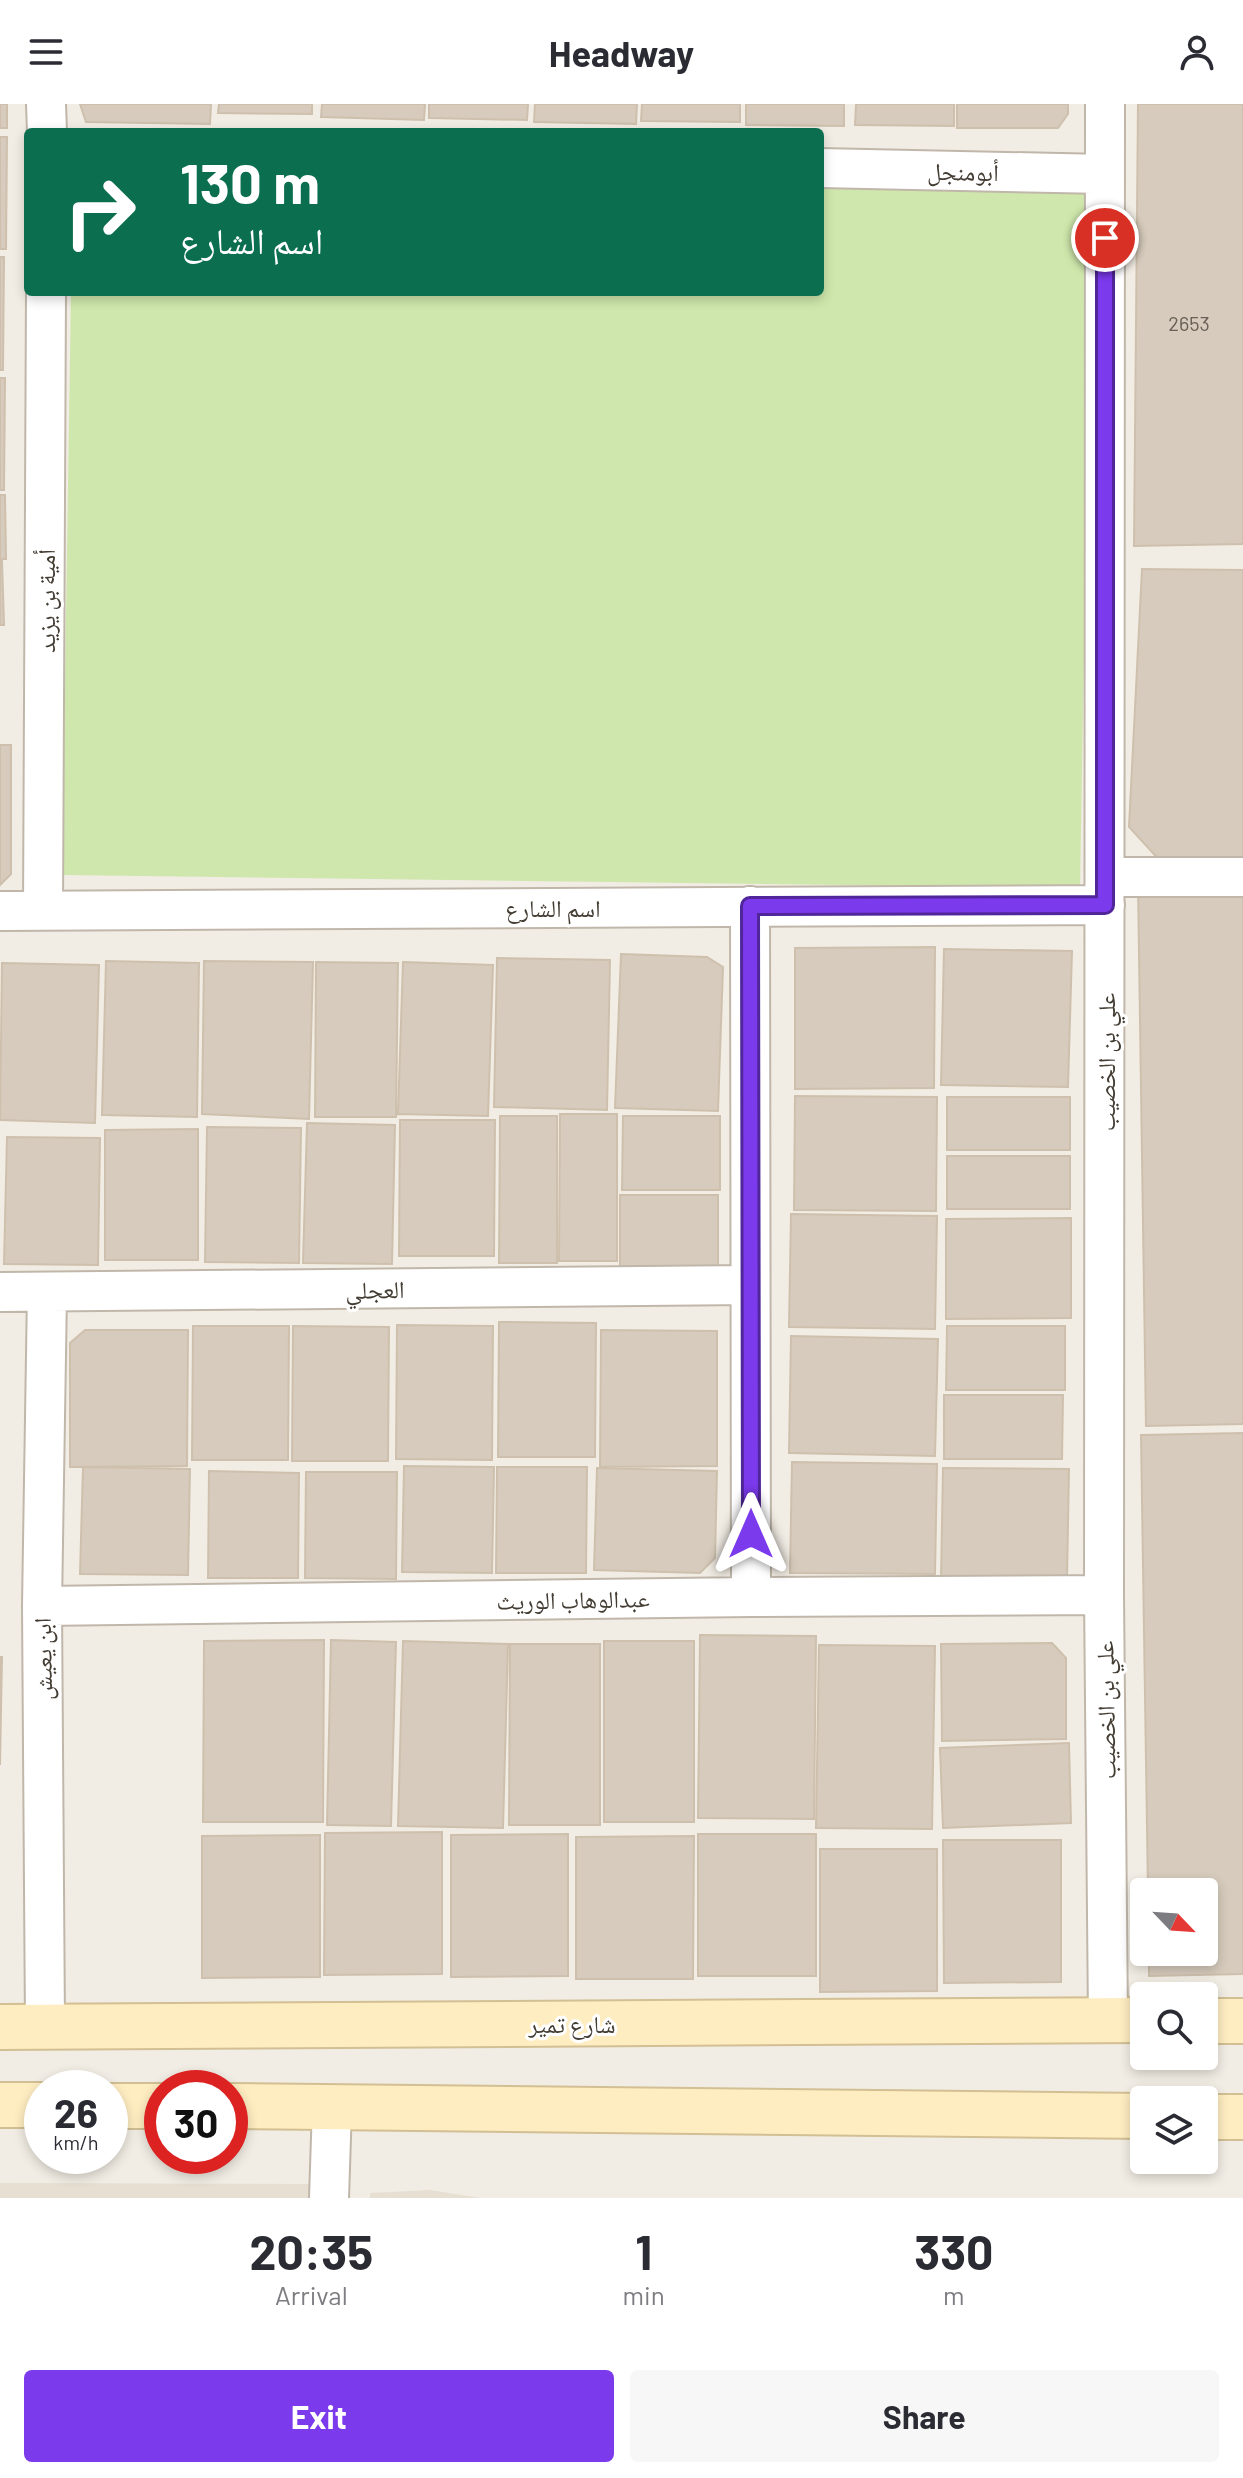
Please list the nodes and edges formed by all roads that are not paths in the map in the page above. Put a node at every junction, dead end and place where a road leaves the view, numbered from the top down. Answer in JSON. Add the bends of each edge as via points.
{"nodes":[{"id":1,"x":46,"y":104,"type":"edge"},
{"id":2,"x":1105,"y":104,"type":"edge"},
{"id":3,"x":47,"y":128,"type":"edge"},
{"id":4,"x":824,"y":168,"type":"edge"},
{"id":5,"x":1105,"y":174,"type":"junction"},
{"id":6,"x":46,"y":296,"type":"edge"},
{"id":7,"x":1243,"y":877,"type":"edge"},
{"id":8,"x":1106,"y":891,"type":"junction"},
{"id":9,"x":750,"y":906,"type":"junction"},
{"id":10,"x":43,"y":910,"type":"junction"},
{"id":11,"x":0,"y":911,"type":"edge"},
{"id":12,"x":750,"y":1285,"type":"junction"},
{"id":13,"x":0,"y":1292,"type":"edge"},
{"id":14,"x":47,"y":1292,"type":"junction"},
{"id":15,"x":1104,"y":1595,"type":"junction"},
{"id":16,"x":751,"y":1597,"type":"junction"},
{"id":17,"x":42,"y":1606,"type":"junction"},
{"id":18,"x":1126,"y":2020,"type":"edge"},
{"id":19,"x":1218,"y":2021,"type":"edge"},
{"id":20,"x":1243,"y":2021,"type":"edge"},
{"id":21,"x":45,"y":2026,"type":"junction"},
{"id":22,"x":0,"y":2027,"type":"edge"},
{"id":23,"x":0,"y":2105,"type":"edge"},
{"id":24,"x":24,"y":2105,"type":"edge"},
{"id":25,"x":248,"y":2106,"type":"edge"},
{"id":26,"x":332,"y":2107,"type":"junction"},
{"id":27,"x":1130,"y":2116,"type":"edge"},
{"id":28,"x":1218,"y":2117,"type":"edge"},
{"id":29,"x":1243,"y":2117,"type":"edge"},
{"id":30,"x":329,"y":2198,"type":"edge"}],
"edges":[{"from":1,"to":3,"type":"street"},
{"from":2,"to":5,"type":"street","name":"علي بن الخصيب"},
{"from":4,"to":5,"type":"street","name":"أبومنجل"},
{"from":5,"to":8,"type":"street","name":"علي بن الخصيب"},
{"from":6,"to":10,"type":"street","name":"أمية بن يزيد"},
{"from":7,"to":8,"type":"street","name":"اسم الشارع"},
{"from":8,"to":9,"type":"street","name":"اسم الشارع"},
{"from":8,"to":15,"type":"street","name":"علي بن الخصيب"},
{"from":9,"to":10,"type":"street","name":"اسم الشارع"},
{"from":9,"to":12,"type":"street"},
{"from":10,"to":11,"type":"street","name":"اسم الشارع"},
{"from":12,"to":14,"type":"street","name":"العجلي"},
{"from":12,"to":16,"type":"street"},
{"from":13,"to":14,"type":"street","name":"العجلي"},
{"from":14,"to":17,"type":"street","name":"ابن يعيش"},
{"from":15,"to":16,"type":"street","name":"عبدالوهاب الوريث"},
{"from":15,"to":18,"type":"street","name":"علي بن الخصيب"},
{"from":16,"to":17,"type":"street","name":"عبدالوهاب الوريث"},
{"from":17,"to":21,"type":"street","name":"ابن يعيش"},
{"from":18,"to":21,"type":"street","name":"شارع تمير"},
{"from":19,"to":20,"type":"street"},
{"from":21,"to":22,"type":"street","name":"شارع تمير"},
{"from":23,"to":24,"type":"street"},
{"from":25,"to":26,"type":"street"},
{"from":26,"to":27,"type":"street"},
{"from":26,"to":30,"type":"street"},
{"from":28,"to":29,"type":"street"}]}
